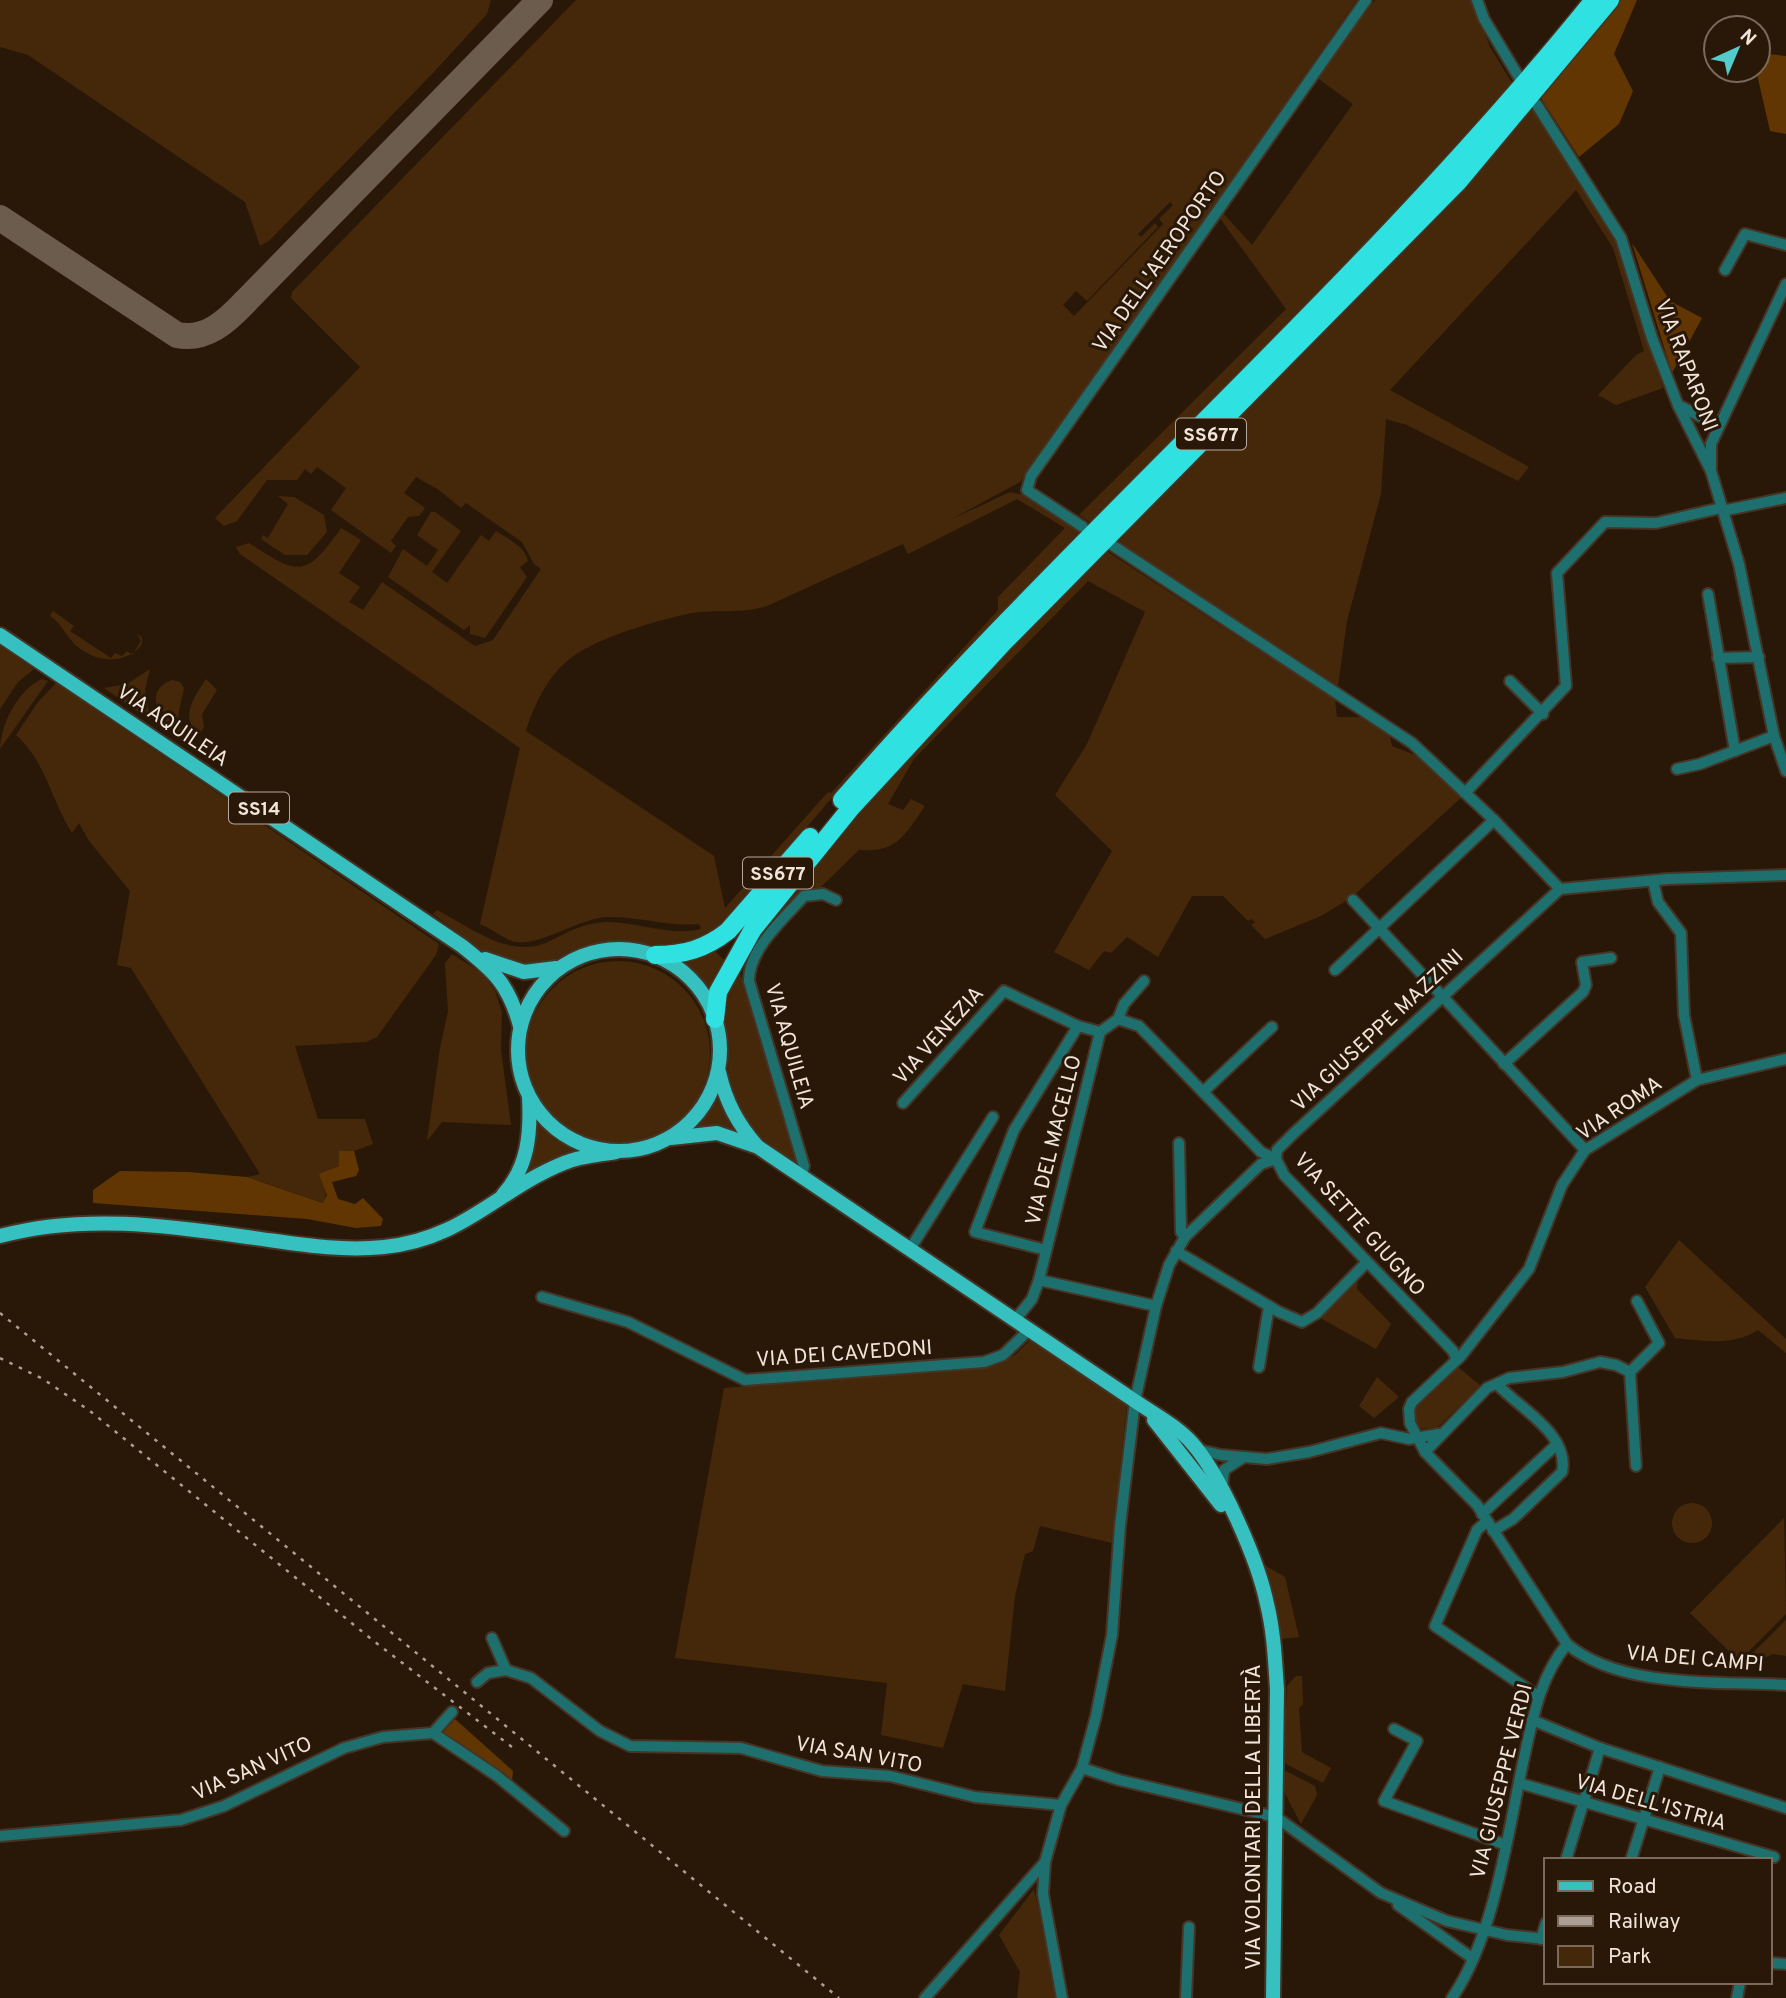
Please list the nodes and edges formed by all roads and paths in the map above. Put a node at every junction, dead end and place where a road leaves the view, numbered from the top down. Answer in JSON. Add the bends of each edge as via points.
{"nodes":[{"id":1,"x":1366,"y":0,"type":"edge"},
{"id":2,"x":1477,"y":0,"type":"edge"},
{"id":3,"x":1594,"y":0,"type":"edge"},
{"id":4,"x":1610,"y":0,"type":"edge"},
{"id":5,"x":1520,"y":79,"type":"dead end"},
{"id":6,"x":1537,"y":105,"type":"dead end"},
{"id":7,"x":1786,"y":245,"type":"edge"},
{"id":8,"x":1725,"y":270,"type":"dead end"},
{"id":9,"x":1786,"y":284,"type":"edge"},
{"id":10,"x":1678,"y":405,"type":"junction"},
{"id":11,"x":1717,"y":430,"type":"junction"},
{"id":12,"x":1690,"y":432,"type":"junction"},
{"id":13,"x":1711,"y":471,"type":"junction"},
{"id":14,"x":1786,"y":498,"type":"edge"},
{"id":15,"x":1721,"y":509,"type":"junction"},
{"id":16,"x":1083,"y":527,"type":"dead end"},
{"id":17,"x":1109,"y":543,"type":"dead end"},
{"id":18,"x":1708,"y":594,"type":"dead end"},
{"id":19,"x":0,"y":635,"type":"edge"},
{"id":20,"x":1759,"y":657,"type":"junction"},
{"id":21,"x":1718,"y":658,"type":"junction"},
{"id":22,"x":1510,"y":681,"type":"dead end"},
{"id":23,"x":1543,"y":714,"type":"junction"},
{"id":24,"x":1774,"y":736,"type":"junction"},
{"id":25,"x":1735,"y":751,"type":"junction"},
{"id":26,"x":1677,"y":769,"type":"dead end"},
{"id":27,"x":1786,"y":772,"type":"edge"},
{"id":28,"x":1465,"y":793,"type":"junction"},
{"id":29,"x":1494,"y":820,"type":"junction"},
{"id":30,"x":1786,"y":875,"type":"edge"},
{"id":31,"x":1653,"y":881,"type":"junction"},
{"id":32,"x":1559,"y":889,"type":"junction"},
{"id":33,"x":836,"y":900,"type":"dead end"},
{"id":34,"x":1353,"y":900,"type":"dead end"},
{"id":35,"x":1380,"y":929,"type":"junction"},
{"id":36,"x":462,"y":946,"type":"junction"},
{"id":37,"x":655,"y":955,"type":"junction"},
{"id":38,"x":1611,"y":958,"type":"dead end"},
{"id":39,"x":561,"y":966,"type":"junction"},
{"id":40,"x":1335,"y":970,"type":"dead end"},
{"id":41,"x":1144,"y":981,"type":"dead end"},
{"id":42,"x":1443,"y":996,"type":"junction"},
{"id":43,"x":715,"y":1019,"type":"junction"},
{"id":44,"x":1118,"y":1019,"type":"junction"},
{"id":45,"x":520,"y":1026,"type":"junction"},
{"id":46,"x":1078,"y":1026,"type":"junction"},
{"id":47,"x":1272,"y":1027,"type":"dead end"},
{"id":48,"x":1100,"y":1032,"type":"junction"},
{"id":49,"x":1786,"y":1059,"type":"edge"},
{"id":50,"x":1504,"y":1064,"type":"junction"},
{"id":51,"x":718,"y":1071,"type":"junction"},
{"id":52,"x":1698,"y":1080,"type":"junction"},
{"id":53,"x":1203,"y":1092,"type":"junction"},
{"id":54,"x":529,"y":1098,"type":"junction"},
{"id":55,"x":902,"y":1103,"type":"dead end"},
{"id":56,"x":993,"y":1117,"type":"dead end"},
{"id":57,"x":671,"y":1138,"type":"junction"},
{"id":58,"x":1179,"y":1143,"type":"dead end"},
{"id":59,"x":758,"y":1147,"type":"junction"},
{"id":60,"x":1585,"y":1150,"type":"junction"},
{"id":61,"x":616,"y":1152,"type":"junction"},
{"id":62,"x":1276,"y":1159,"type":"junction"},
{"id":63,"x":802,"y":1176,"type":"junction"},
{"id":64,"x":493,"y":1205,"type":"junction"},
{"id":65,"x":0,"y":1236,"type":"edge"},
{"id":66,"x":1185,"y":1237,"type":"junction"},
{"id":67,"x":910,"y":1249,"type":"junction"},
{"id":68,"x":1046,"y":1250,"type":"junction"},
{"id":69,"x":1176,"y":1251,"type":"junction"},
{"id":70,"x":1366,"y":1263,"type":"junction"},
{"id":71,"x":1039,"y":1280,"type":"junction"},
{"id":72,"x":542,"y":1297,"type":"dead end"},
{"id":73,"x":1637,"y":1301,"type":"dead end"},
{"id":74,"x":1156,"y":1306,"type":"junction"},
{"id":75,"x":1269,"y":1306,"type":"junction"},
{"id":76,"x":1015,"y":1320,"type":"junction"},
{"id":77,"x":1029,"y":1330,"type":"junction"},
{"id":78,"x":1456,"y":1357,"type":"junction"},
{"id":79,"x":1259,"y":1367,"type":"dead end"},
{"id":80,"x":1630,"y":1372,"type":"junction"},
{"id":81,"x":1498,"y":1385,"type":"junction"},
{"id":82,"x":1135,"y":1401,"type":"junction"},
{"id":83,"x":1156,"y":1422,"type":"junction"},
{"id":84,"x":1439,"y":1434,"type":"junction"},
{"id":85,"x":1416,"y":1438,"type":"junction"},
{"id":86,"x":1556,"y":1445,"type":"junction"},
{"id":87,"x":1197,"y":1449,"type":"junction"},
{"id":88,"x":1425,"y":1452,"type":"junction"},
{"id":89,"x":1245,"y":1457,"type":"junction"},
{"id":90,"x":1636,"y":1466,"type":"dead end"},
{"id":91,"x":1222,"y":1492,"type":"junction"},
{"id":92,"x":1487,"y":1514,"type":"junction"},
{"id":93,"x":1507,"y":1522,"type":"junction"},
{"id":94,"x":1493,"y":1531,"type":"junction"},
{"id":95,"x":1249,"y":1552,"type":"junction"},
{"id":96,"x":492,"y":1638,"type":"dead end"},
{"id":97,"x":1567,"y":1644,"type":"junction"},
{"id":98,"x":506,"y":1670,"type":"junction"},
{"id":99,"x":477,"y":1682,"type":"dead end"},
{"id":100,"x":1786,"y":1685,"type":"edge"},
{"id":101,"x":1538,"y":1696,"type":"junction"},
{"id":102,"x":452,"y":1712,"type":"dead end"},
{"id":103,"x":1532,"y":1720,"type":"junction"},
{"id":104,"x":1394,"y":1729,"type":"dead end"},
{"id":105,"x":433,"y":1733,"type":"junction"},
{"id":106,"x":1600,"y":1748,"type":"junction"},
{"id":107,"x":1660,"y":1767,"type":"junction"},
{"id":108,"x":1082,"y":1768,"type":"junction"},
{"id":109,"x":1519,"y":1783,"type":"junction"},
{"id":110,"x":1584,"y":1803,"type":"junction"},
{"id":111,"x":1061,"y":1805,"type":"junction"},
{"id":112,"x":1786,"y":1808,"type":"edge"},
{"id":113,"x":1276,"y":1817,"type":"junction"},
{"id":114,"x":1644,"y":1818,"type":"junction"},
{"id":115,"x":564,"y":1831,"type":"dead end"},
{"id":116,"x":0,"y":1836,"type":"edge"},
{"id":117,"x":1506,"y":1845,"type":"junction"},
{"id":118,"x":1774,"y":1857,"type":"dead end"},
{"id":119,"x":1567,"y":1858,"type":"edge"},
{"id":120,"x":1632,"y":1858,"type":"edge"},
{"id":121,"x":1045,"y":1862,"type":"junction"},
{"id":122,"x":1381,"y":1893,"type":"junction"},
{"id":123,"x":1443,"y":1919,"type":"junction"},
{"id":124,"x":1189,"y":1927,"type":"dead end"},
{"id":125,"x":1483,"y":1929,"type":"junction"},
{"id":126,"x":1433,"y":1930,"type":"junction"},
{"id":127,"x":1544,"y":1939,"type":"edge"},
{"id":128,"x":1472,"y":1958,"type":"junction"},
{"id":129,"x":925,"y":1998,"type":"edge"},
{"id":130,"x":1062,"y":1998,"type":"edge"},
{"id":131,"x":1186,"y":1998,"type":"edge"},
{"id":132,"x":1273,"y":1998,"type":"edge"},
{"id":133,"x":1452,"y":1998,"type":"edge"}],
"edges":[{"from":1,"to":16,"type":"street","name":"VIA DELL'AEROPORTO","via":[[1031,476],[1027,490],[1034,497]]},
{"from":2,"to":5,"type":"street"},
{"from":3,"to":37,"type":"highway","number":"SS677","via":[[1527,84],[1402,223],[1019,606],[728,931],[694,951]]},
{"from":4,"to":43,"type":"highway","number":"SS677","via":[[1458,182],[1014,631],[850,809],[752,929],[718,992]]},
{"from":6,"to":10,"type":"street","name":"VIA RAPARONI","via":[[1621,238]]},
{"from":7,"to":8,"type":"street","via":[[1745,234]]},
{"from":9,"to":11,"type":"street"},
{"from":10,"to":11,"type":"street"},
{"from":10,"to":12,"type":"street","name":"VIA RAPARONI"},
{"from":11,"to":12,"type":"street","via":[[1705,438]]},
{"from":11,"to":13,"type":"street","via":[[1711,444]]},
{"from":12,"to":13,"type":"street","name":"VIA RAPARONI"},
{"from":13,"to":15,"type":"street","name":"VIA RAPARONI"},
{"from":14,"to":15,"type":"street"},
{"from":15,"to":20,"type":"street","name":"VIA RAPARONI","via":[[1739,564]]},
{"from":15,"to":23,"type":"street","via":[[1656,523],[1605,522],[1558,573],[1566,686]]},
{"from":17,"to":28,"type":"street","via":[[1412,743]]},
{"from":18,"to":21,"type":"street"},
{"from":19,"to":36,"type":"main road","name":"VIA AQUILEIA","number":"SS14"},
{"from":20,"to":21,"type":"street"},
{"from":20,"to":24,"type":"street","name":"VIA RAPARONI"},
{"from":21,"to":25,"type":"street"},
{"from":22,"to":23,"type":"street"},
{"from":23,"to":28,"type":"street"},
{"from":24,"to":25,"type":"street"},
{"from":24,"to":27,"type":"street","name":"VIA RAPARONI"},
{"from":25,"to":26,"type":"street"},
{"from":28,"to":29,"type":"street"},
{"from":29,"to":32,"type":"street"},
{"from":29,"to":35,"type":"street"},
{"from":30,"to":31,"type":"street"},
{"from":31,"to":32,"type":"street"},
{"from":31,"to":52,"type":"street","via":[[1658,902],[1681,933],[1684,1015]]},
{"from":32,"to":42,"type":"street","name":"VIA GIUSEPPE MAZZINI"},
{"from":33,"to":63,"type":"street","name":"VIA AQUILEIA","via":[[822,894],[804,896],[758,950],[749,970],[804,1166]]},
{"from":34,"to":35,"type":"street"},
{"from":35,"to":40,"type":"street"},
{"from":35,"to":42,"type":"street"},
{"from":36,"to":39,"type":"main road","name":"VIA AQUILEIA","number":"SS14","via":[[494,964],[524,972]]},
{"from":36,"to":45,"type":"main road","name":"VIA AQUILEIA","number":"SS14","via":[[493,970],[506,988]]},
{"from":37,"to":39,"type":"main road","number":"SS14","via":[[606,950]]},
{"from":37,"to":43,"type":"main road","number":"SS14","via":[[689,976]]},
{"from":38,"to":50,"type":"street","via":[[1582,962],[1583,992]]},
{"from":39,"to":45,"type":"main road","number":"SS14","via":[[538,988]]},
{"from":41,"to":44,"type":"street","name":"VIA DEL MACELLO","via":[[1124,1004]]},
{"from":42,"to":50,"type":"street"},
{"from":42,"to":62,"type":"street","name":"VIA GIUSEPPE MAZZINI","via":[[1293,1134],[1277,1150]]},
{"from":43,"to":51,"type":"main road","number":"SS14"},
{"from":44,"to":48,"type":"street","name":"VIA DEL MACELLO"},
{"from":44,"to":53,"type":"street","name":"VIA SETTE GIUGNO","via":[[1139,1026]]},
{"from":45,"to":54,"type":"main road","number":"SS14","via":[[518,1063]]},
{"from":46,"to":48,"type":"street","name":"VIA VENEZIA"},
{"from":46,"to":55,"type":"street","name":"VIA VENEZIA","via":[[1004,990]]},
{"from":46,"to":68,"type":"street","via":[[1014,1130],[975,1232]]},
{"from":47,"to":53,"type":"street"},
{"from":48,"to":68,"type":"street","name":"VIA DEL MACELLO"},
{"from":49,"to":52,"type":"street","name":"VIA ROMA"},
{"from":50,"to":60,"type":"street"},
{"from":51,"to":57,"type":"main road","number":"SS14","via":[[703,1108]]},
{"from":51,"to":59,"type":"main road","number":"SS14","via":[[740,1127]]},
{"from":52,"to":60,"type":"street","name":"VIA ROMA"},
{"from":53,"to":62,"type":"street","name":"VIA SETTE GIUGNO","via":[[1261,1152]]},
{"from":54,"to":61,"type":"main road","number":"SS14","via":[[560,1133],[594,1149]]},
{"from":54,"to":64,"type":"main road","via":[[529,1144],[506,1192]]},
{"from":56,"to":67,"type":"street"},
{"from":57,"to":59,"type":"main road","number":"SS14","via":[[717,1133]]},
{"from":57,"to":61,"type":"main road","number":"SS14"},
{"from":58,"to":66,"type":"street","via":[[1181,1232]]},
{"from":59,"to":63,"type":"main road","number":"SS14"},
{"from":60,"to":78,"type":"street","name":"VIA ROMA","via":[[1562,1185],[1529,1269]]},
{"from":61,"to":64,"type":"main road","via":[[566,1162]]},
{"from":62,"to":66,"type":"street","name":"VIA GIUSEPPE MAZZINI","via":[[1261,1164]]},
{"from":62,"to":70,"type":"street","name":"VIA SETTE GIUGNO","via":[[1284,1174]]},
{"from":63,"to":67,"type":"main road"},
{"from":64,"to":65,"type":"main road","via":[[461,1225],[418,1241],[353,1250],[115,1223],[55,1225]]},
{"from":66,"to":69,"type":"street","name":"VIA GIUSEPPE MAZZINI"},
{"from":67,"to":76,"type":"main road"},
{"from":68,"to":71,"type":"street","name":"VIA DEL MACELLO"},
{"from":69,"to":74,"type":"street","name":"VIA GIUSEPPE MAZZINI"},
{"from":69,"to":75,"type":"street"},
{"from":70,"to":75,"type":"street","via":[[1306,1321],[1292,1320]]},
{"from":70,"to":78,"type":"street","name":"VIA SETTE GIUGNO"},
{"from":71,"to":74,"type":"street"},
{"from":71,"to":76,"type":"street","name":"VIA DEL MACELLO","via":[[1032,1299]]},
{"from":72,"to":77,"type":"street","name":"VIA DEI CAVEDONI","via":[[628,1322],[745,1380],[984,1362],[1003,1355]]},
{"from":73,"to":80,"type":"street","via":[[1659,1343]]},
{"from":74,"to":82,"type":"street","name":"VIA GIUSEPPE MAZZINI"},
{"from":75,"to":79,"type":"street"},
{"from":76,"to":77,"type":"main road"},
{"from":77,"to":82,"type":"main road"},
{"from":78,"to":85,"type":"street","name":"VIA ROMA","via":[[1412,1402],[1409,1418]]},
{"from":80,"to":81,"type":"street","via":[[1616,1365],[1590,1363],[1563,1372],[1509,1378]]},
{"from":80,"to":90,"type":"street"},
{"from":81,"to":84,"type":"street","via":[[1488,1388]]},
{"from":81,"to":86,"type":"street","via":[[1550,1432]]},
{"from":82,"to":83,"type":"main road"},
{"from":82,"to":87,"type":"main road"},
{"from":82,"to":108,"type":"street","name":"VIA GIUSEPPE MAZZINI","via":[[1112,1635]]},
{"from":83,"to":87,"type":"street"},
{"from":83,"to":95,"type":"main road","via":[[1216,1498]]},
{"from":84,"to":85,"type":"street"},
{"from":84,"to":88,"type":"street"},
{"from":85,"to":88,"type":"street"},
{"from":85,"to":89,"type":"street","via":[[1381,1433],[1309,1452],[1267,1459]]},
{"from":86,"to":92,"type":"street"},
{"from":86,"to":93,"type":"street","via":[[1562,1472]]},
{"from":87,"to":89,"type":"street"},
{"from":87,"to":91,"type":"main road"},
{"from":88,"to":92,"type":"street"},
{"from":89,"to":91,"type":"street","via":[[1224,1471]]},
{"from":91,"to":95,"type":"main road"},
{"from":92,"to":93,"type":"street"},
{"from":92,"to":94,"type":"street"},
{"from":92,"to":101,"type":"street","via":[[1435,1626]]},
{"from":93,"to":94,"type":"street"},
{"from":94,"to":97,"type":"street"},
{"from":95,"to":113,"type":"main road","name":"VIA VOLONTARI DELLA LIBERTÀ","via":[[1267,1602],[1275,1651]]},
{"from":96,"to":98,"type":"street"},
{"from":97,"to":100,"type":"street","name":"VIA DEI CAMPI","via":[[1590,1661],[1635,1676]]},
{"from":97,"to":101,"type":"street","name":"VIA GIUSEPPE VERDI"},
{"from":98,"to":99,"type":"street","via":[[488,1673]]},
{"from":98,"to":111,"type":"street","name":"VIA SAN VITO","via":[[531,1678],[600,1731],[630,1746],[741,1748],[822,1771],[890,1776],[975,1797]]},
{"from":101,"to":103,"type":"street","name":"VIA GIUSEPPE VERDI"},
{"from":102,"to":105,"type":"street"},
{"from":103,"to":106,"type":"street"},
{"from":103,"to":109,"type":"street","name":"VIA GIUSEPPE VERDI"},
{"from":104,"to":117,"type":"street","via":[[1417,1741],[1384,1801]]},
{"from":105,"to":115,"type":"street"},
{"from":105,"to":116,"type":"street","name":"VIA SAN VITO","via":[[383,1737],[344,1748],[224,1806],[181,1820]]},
{"from":106,"to":107,"type":"street"},
{"from":106,"to":110,"type":"street"},
{"from":107,"to":112,"type":"street"},
{"from":107,"to":114,"type":"street"},
{"from":108,"to":111,"type":"street","name":"VIA GIUSEPPE MAZZINI"},
{"from":108,"to":113,"type":"street"},
{"from":109,"to":110,"type":"street","name":"VIA DELL'ISTRIA"},
{"from":109,"to":117,"type":"street","name":"VIA GIUSEPPE VERDI"},
{"from":110,"to":114,"type":"street","name":"VIA DELL'ISTRIA"},
{"from":110,"to":119,"type":"street"},
{"from":111,"to":121,"type":"street","name":"VIA GIUSEPPE MAZZINI"},
{"from":113,"to":122,"type":"street"},
{"from":113,"to":132,"type":"main road","name":"VIA VOLONTARI DELLA LIBERTÀ"},
{"from":114,"to":118,"type":"street","name":"VIA DELL'ISTRIA"},
{"from":114,"to":120,"type":"street"},
{"from":117,"to":125,"type":"street","name":"VIA GIUSEPPE VERDI"},
{"from":121,"to":129,"type":"street"},
{"from":121,"to":130,"type":"street","via":[[1043,1894]]},
{"from":122,"to":123,"type":"street"},
{"from":122,"to":126,"type":"street"},
{"from":123,"to":125,"type":"street"},
{"from":123,"to":126,"type":"street"},
{"from":124,"to":131,"type":"street"},
{"from":125,"to":127,"type":"street"},
{"from":125,"to":128,"type":"street","name":"VIA GIUSEPPE VERDI"},
{"from":126,"to":128,"type":"street"},
{"from":128,"to":133,"type":"street","name":"VIA GIUSEPPE VERDI"}]}
